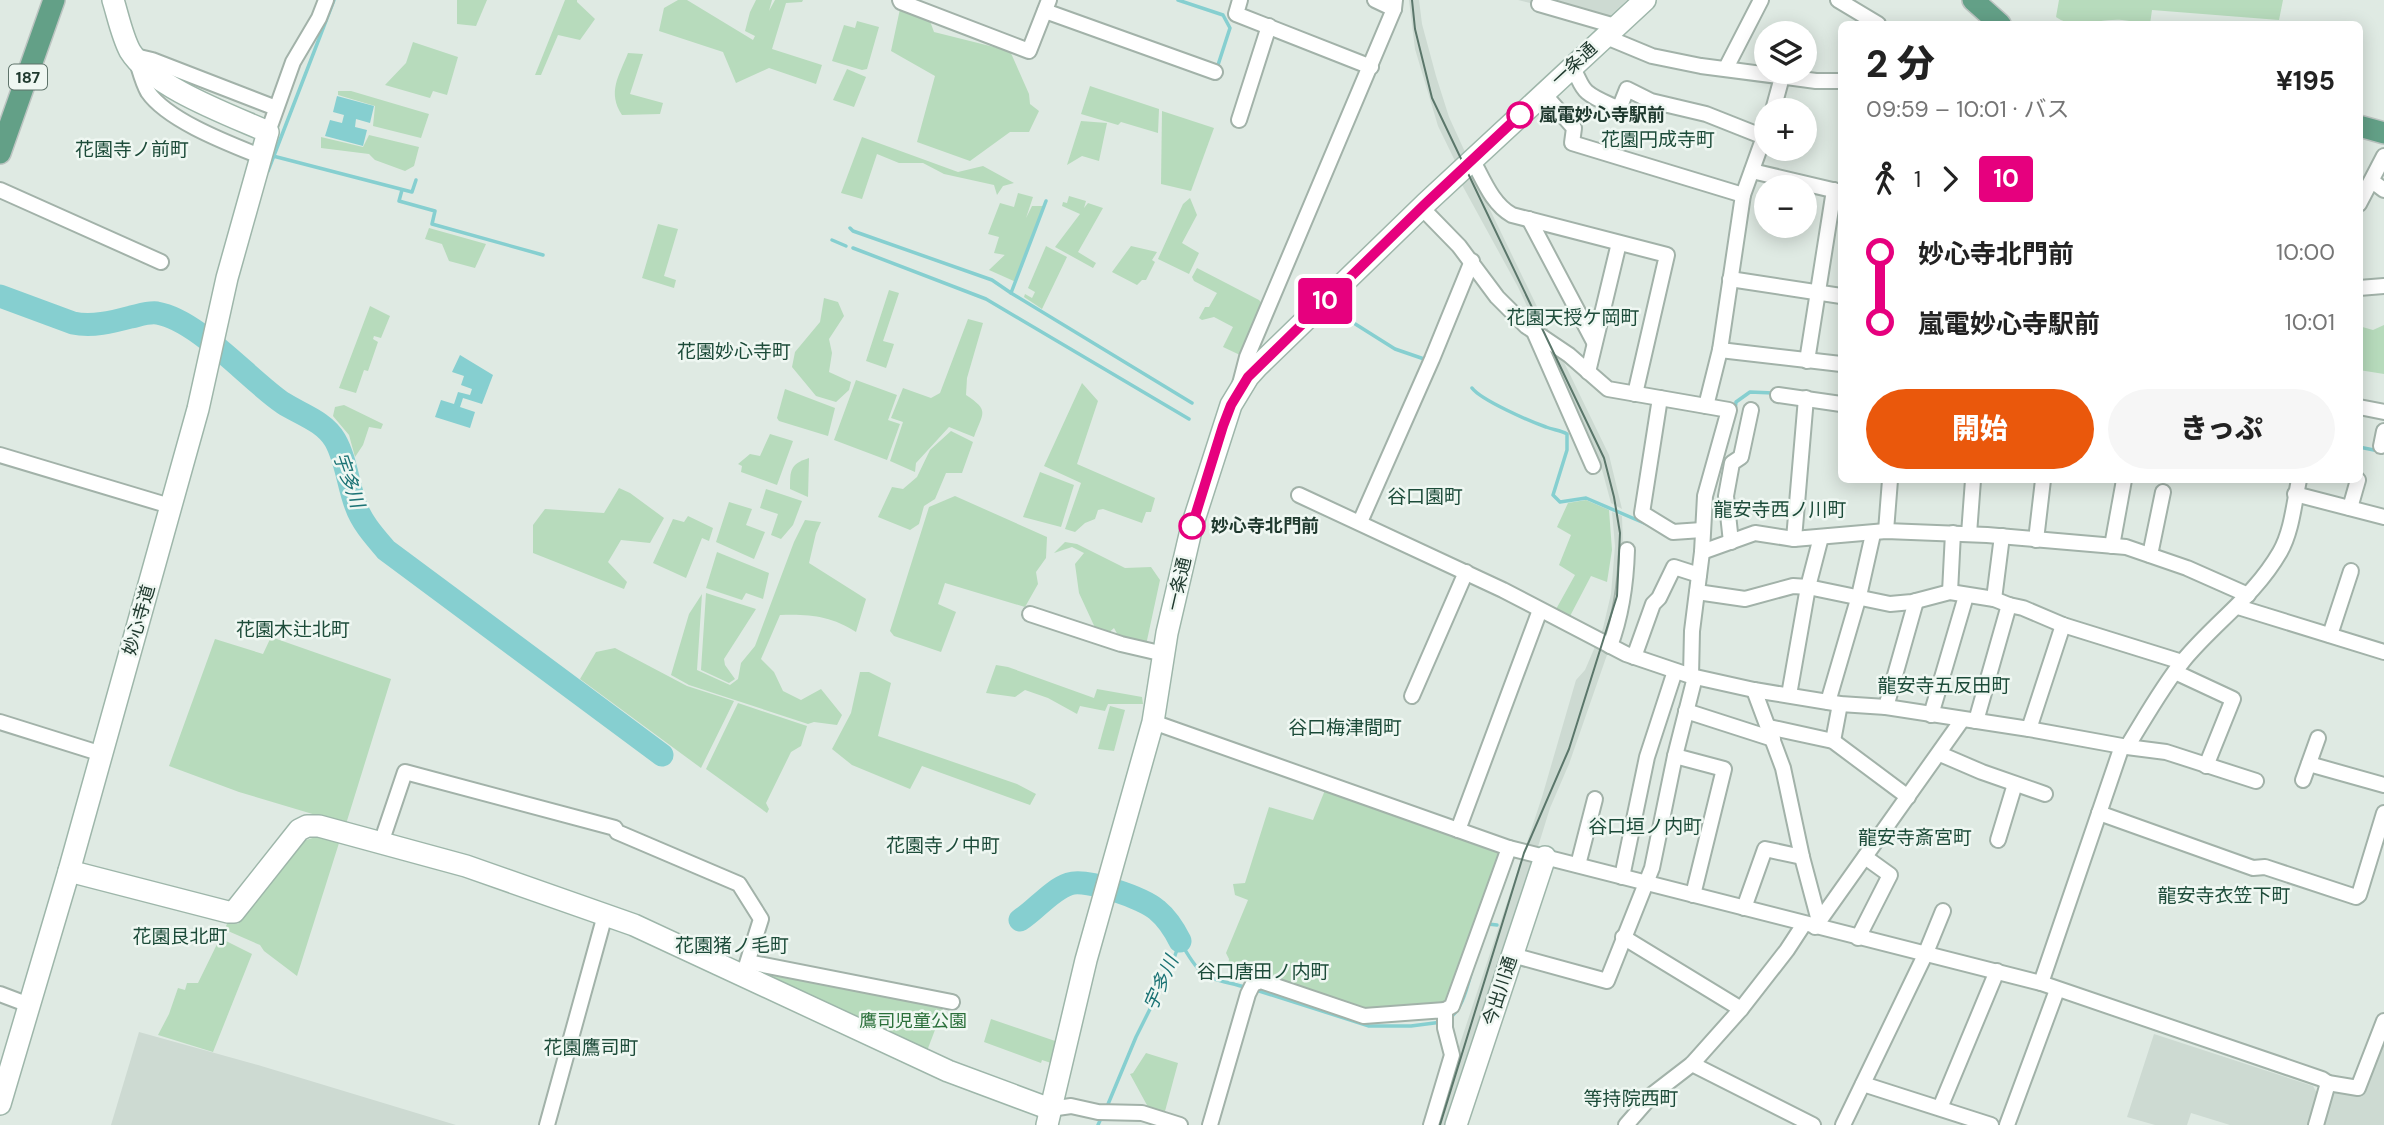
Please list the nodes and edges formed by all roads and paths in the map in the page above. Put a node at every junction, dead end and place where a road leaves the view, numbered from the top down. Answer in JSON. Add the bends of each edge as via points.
{"nodes":[{"id":1,"x":54,"y":0,"type":"edge"},
{"id":2,"x":113,"y":0,"type":"edge"},
{"id":3,"x":326,"y":0,"type":"edge"},
{"id":4,"x":900,"y":0,"type":"edge"},
{"id":5,"x":1240,"y":0,"type":"edge"},
{"id":6,"x":1375,"y":0,"type":"edge"},
{"id":7,"x":1645,"y":0,"type":"edge"},
{"id":8,"x":1761,"y":0,"type":"edge"},
{"id":9,"x":1838,"y":0,"type":"edge"},
{"id":10,"x":1973,"y":0,"type":"edge"},
{"id":11,"x":1539,"y":4,"type":"dead end"},
{"id":12,"x":1047,"y":5,"type":"edge"},
{"id":13,"x":1395,"y":5,"type":"edge"},
{"id":14,"x":1873,"y":21,"type":"edge"},
{"id":15,"x":1997,"y":21,"type":"edge"},
{"id":16,"x":1269,"y":26,"type":"junction"},
{"id":17,"x":1611,"y":30,"type":"junction"},
{"id":18,"x":135,"y":56,"type":"junction"},
{"id":19,"x":1371,"y":66,"type":"junction"},
{"id":20,"x":1571,"y":67,"type":"junction"},
{"id":21,"x":1726,"y":68,"type":"junction"},
{"id":22,"x":1215,"y":72,"type":"dead end"},
{"id":23,"x":1754,"y":72,"type":"edge"},
{"id":24,"x":1817,"y":79,"type":"edge"},
{"id":25,"x":1838,"y":81,"type":"edge"},
{"id":26,"x":1543,"y":93,"type":"junction"},
{"id":27,"x":276,"y":108,"type":"junction"},
{"id":28,"x":1239,"y":120,"type":"dead end"},
{"id":29,"x":2363,"y":127,"type":"edge"},
{"id":30,"x":1754,"y":130,"type":"edge"},
{"id":31,"x":268,"y":132,"type":"junction"},
{"id":32,"x":2384,"y":133,"type":"edge"},
{"id":33,"x":0,"y":153,"type":"edge"},
{"id":34,"x":2384,"y":156,"type":"edge"},
{"id":35,"x":262,"y":157,"type":"junction"},
{"id":36,"x":1472,"y":159,"type":"junction"},
{"id":37,"x":1756,"y":161,"type":"edge"},
{"id":38,"x":1752,"y":171,"type":"junction"},
{"id":39,"x":2378,"y":185,"type":"edge"},
{"id":40,"x":0,"y":190,"type":"edge"},
{"id":41,"x":1838,"y":191,"type":"edge"},
{"id":42,"x":1743,"y":195,"type":"junction"},
{"id":43,"x":2363,"y":200,"type":"edge"},
{"id":44,"x":1421,"y":207,"type":"junction"},
{"id":45,"x":1529,"y":219,"type":"junction"},
{"id":46,"x":1619,"y":243,"type":"junction"},
{"id":47,"x":1472,"y":261,"type":"junction"},
{"id":48,"x":161,"y":262,"type":"dead end"},
{"id":49,"x":1730,"y":279,"type":"junction"},
{"id":50,"x":2384,"y":286,"type":"edge"},
{"id":51,"x":2363,"y":288,"type":"edge"},
{"id":52,"x":1818,"y":292,"type":"junction"},
{"id":53,"x":1838,"y":295,"type":"edge"},
{"id":54,"x":1535,"y":334,"type":"junction"},
{"id":55,"x":1594,"y":342,"type":"junction"},
{"id":56,"x":1720,"y":350,"type":"junction"},
{"id":57,"x":1807,"y":361,"type":"junction"},
{"id":58,"x":1838,"y":364,"type":"edge"},
{"id":59,"x":1588,"y":372,"type":"junction"},
{"id":60,"x":1239,"y":392,"type":"junction"},
{"id":61,"x":1635,"y":394,"type":"junction"},
{"id":62,"x":1778,"y":395,"type":"dead end"},
{"id":63,"x":1660,"y":398,"type":"junction"},
{"id":64,"x":1806,"y":398,"type":"junction"},
{"id":65,"x":1838,"y":403,"type":"edge"},
{"id":66,"x":1706,"y":406,"type":"junction"},
{"id":67,"x":2363,"y":408,"type":"edge"},
{"id":68,"x":1751,"y":410,"type":"dead end"},
{"id":69,"x":2384,"y":412,"type":"edge"},
{"id":70,"x":2384,"y":431,"type":"edge"},
{"id":71,"x":2381,"y":446,"type":"dead end"},
{"id":72,"x":0,"y":455,"type":"edge"},
{"id":73,"x":1593,"y":466,"type":"dead end"},
{"id":74,"x":1889,"y":483,"type":"edge"},
{"id":75,"x":1973,"y":483,"type":"edge"},
{"id":76,"x":2043,"y":483,"type":"edge"},
{"id":77,"x":2123,"y":483,"type":"edge"},
{"id":78,"x":2357,"y":483,"type":"edge"},
{"id":79,"x":2297,"y":487,"type":"edge"},
{"id":80,"x":2163,"y":492,"type":"dead end"},
{"id":81,"x":1299,"y":495,"type":"dead end"},
{"id":82,"x":170,"y":506,"type":"junction"},
{"id":83,"x":2350,"y":508,"type":"junction"},
{"id":84,"x":2384,"y":517,"type":"edge"},
{"id":85,"x":1360,"y":522,"type":"junction"},
{"id":86,"x":1703,"y":530,"type":"junction"},
{"id":87,"x":1880,"y":532,"type":"junction"},
{"id":88,"x":1953,"y":533,"type":"junction"},
{"id":89,"x":1969,"y":534,"type":"junction"},
{"id":90,"x":2002,"y":536,"type":"junction"},
{"id":91,"x":1821,"y":537,"type":"junction"},
{"id":92,"x":1794,"y":539,"type":"junction"},
{"id":93,"x":2036,"y":540,"type":"junction"},
{"id":94,"x":1731,"y":542,"type":"junction"},
{"id":95,"x":2112,"y":546,"type":"junction"},
{"id":96,"x":1627,"y":550,"type":"dead end"},
{"id":97,"x":1702,"y":552,"type":"junction"},
{"id":98,"x":2150,"y":555,"type":"junction"},
{"id":99,"x":2351,"y":571,"type":"dead end"},
{"id":100,"x":1466,"y":572,"type":"junction"},
{"id":101,"x":1699,"y":575,"type":"junction"},
{"id":102,"x":1808,"y":587,"type":"junction"},
{"id":103,"x":1697,"y":592,"type":"junction"},
{"id":104,"x":1950,"y":592,"type":"junction"},
{"id":105,"x":1859,"y":596,"type":"junction"},
{"id":106,"x":1966,"y":596,"type":"junction"},
{"id":107,"x":2248,"y":596,"type":"junction"},
{"id":108,"x":1994,"y":599,"type":"junction"},
{"id":109,"x":1916,"y":601,"type":"junction"},
{"id":110,"x":2009,"y":605,"type":"junction"},
{"id":111,"x":2238,"y":607,"type":"junction"},
{"id":112,"x":1540,"y":610,"type":"junction"},
{"id":113,"x":1030,"y":614,"type":"dead end"},
{"id":114,"x":2063,"y":625,"type":"junction"},
{"id":115,"x":2330,"y":635,"type":"junction"},
{"id":116,"x":1610,"y":646,"type":"junction"},
{"id":117,"x":2384,"y":652,"type":"edge"},
{"id":118,"x":1164,"y":654,"type":"junction"},
{"id":119,"x":1634,"y":657,"type":"junction"},
{"id":120,"x":2179,"y":667,"type":"junction"},
{"id":121,"x":1675,"y":671,"type":"junction"},
{"id":122,"x":1693,"y":677,"type":"junction"},
{"id":123,"x":1754,"y":690,"type":"junction"},
{"id":124,"x":1789,"y":695,"type":"junction"},
{"id":125,"x":1412,"y":696,"type":"dead end"},
{"id":126,"x":1834,"y":703,"type":"junction"},
{"id":127,"x":1886,"y":708,"type":"junction"},
{"id":128,"x":1686,"y":711,"type":"junction"},
{"id":129,"x":1931,"y":715,"type":"junction"},
{"id":130,"x":1969,"y":720,"type":"junction"},
{"id":131,"x":0,"y":722,"type":"edge"},
{"id":132,"x":1153,"y":722,"type":"junction"},
{"id":133,"x":2029,"y":729,"type":"junction"},
{"id":134,"x":1771,"y":733,"type":"junction"},
{"id":135,"x":2318,"y":738,"type":"dead end"},
{"id":136,"x":1833,"y":741,"type":"junction"},
{"id":137,"x":2125,"y":746,"type":"junction"},
{"id":138,"x":102,"y":754,"type":"junction"},
{"id":139,"x":1940,"y":754,"type":"junction"},
{"id":140,"x":1675,"y":757,"type":"junction"},
{"id":141,"x":2309,"y":764,"type":"junction"},
{"id":142,"x":2206,"y":765,"type":"junction"},
{"id":143,"x":2303,"y":780,"type":"dead end"},
{"id":144,"x":2256,"y":781,"type":"dead end"},
{"id":145,"x":2015,"y":784,"type":"junction"},
{"id":146,"x":2384,"y":785,"type":"edge"},
{"id":147,"x":2045,"y":794,"type":"dead end"},
{"id":148,"x":1908,"y":797,"type":"junction"},
{"id":149,"x":1595,"y":799,"type":"dead end"},
{"id":150,"x":2099,"y":813,"type":"junction"},
{"id":151,"x":2384,"y":814,"type":"edge"},
{"id":152,"x":1458,"y":830,"type":"junction"},
{"id":153,"x":1998,"y":840,"type":"dead end"},
{"id":154,"x":381,"y":843,"type":"junction"},
{"id":155,"x":1509,"y":848,"type":"junction"},
{"id":156,"x":1545,"y":857,"type":"junction"},
{"id":157,"x":1802,"y":857,"type":"junction"},
{"id":158,"x":1865,"y":857,"type":"junction"},
{"id":159,"x":1578,"y":865,"type":"junction"},
{"id":160,"x":69,"y":871,"type":"junction"},
{"id":161,"x":1622,"y":877,"type":"junction"},
{"id":162,"x":1646,"y":883,"type":"junction"},
{"id":163,"x":1693,"y":895,"type":"junction"},
{"id":164,"x":1744,"y":908,"type":"junction"},
{"id":165,"x":1943,"y":911,"type":"dead end"},
{"id":166,"x":605,"y":915,"type":"junction"},
{"id":167,"x":1813,"y":924,"type":"junction"},
{"id":168,"x":1623,"y":937,"type":"junction"},
{"id":169,"x":1858,"y":937,"type":"junction"},
{"id":170,"x":1512,"y":955,"type":"junction"},
{"id":171,"x":1925,"y":955,"type":"junction"},
{"id":172,"x":746,"y":969,"type":"junction"},
{"id":173,"x":1997,"y":971,"type":"junction"},
{"id":174,"x":2041,"y":983,"type":"junction"},
{"id":175,"x":2057,"y":990,"type":"junction"},
{"id":176,"x":0,"y":995,"type":"edge"},
{"id":177,"x":953,"y":1002,"type":"dead end"},
{"id":178,"x":29,"y":1005,"type":"junction"},
{"id":179,"x":1741,"y":1010,"type":"junction"},
{"id":180,"x":1445,"y":1018,"type":"junction"},
{"id":181,"x":2384,"y":1021,"type":"edge"},
{"id":182,"x":1692,"y":1064,"type":"junction"},
{"id":183,"x":2328,"y":1083,"type":"junction"},
{"id":184,"x":1863,"y":1084,"type":"junction"},
{"id":185,"x":0,"y":1104,"type":"edge"},
{"id":186,"x":1940,"y":1108,"type":"junction"},
{"id":187,"x":1048,"y":1117,"type":"edge"},
{"id":188,"x":1174,"y":1124,"type":"edge"},
{"id":189,"x":547,"y":1125,"type":"edge"},
{"id":190,"x":1210,"y":1125,"type":"edge"},
{"id":191,"x":1431,"y":1125,"type":"edge"},
{"id":192,"x":1456,"y":1125,"type":"edge"},
{"id":193,"x":1626,"y":1125,"type":"edge"},
{"id":194,"x":1813,"y":1125,"type":"edge"},
{"id":195,"x":1843,"y":1125,"type":"edge"},
{"id":196,"x":1991,"y":1125,"type":"edge"},
{"id":197,"x":2007,"y":1125,"type":"edge"},
{"id":198,"x":2316,"y":1125,"type":"edge"}],
"edges":[{"from":1,"to":33,"type":"main road","number":"187"},
{"from":2,"to":18,"type":"main road"},
{"from":3,"to":27,"type":"street","name":"妙心寺道","via":[[293,62]]},
{"from":4,"to":12,"type":"street","via":[[1029,51]]},
{"from":5,"to":16,"type":"street","via":[[1236,14]]},
{"from":6,"to":13,"type":"street"},
{"from":7,"to":17,"type":"main road","name":"一条通"},
{"from":8,"to":21,"type":"street"},
{"from":9,"to":14,"type":"street"},
{"from":10,"to":15,"type":"main road"},
{"from":11,"to":17,"type":"street"},
{"from":12,"to":22,"type":"street"},
{"from":13,"to":19,"type":"street"},
{"from":16,"to":19,"type":"street"},
{"from":16,"to":28,"type":"street"},
{"from":17,"to":20,"type":"main road","name":"一条通"},
{"from":17,"to":21,"type":"street","via":[[1611,39],[1652,56]]},
{"from":18,"to":27,"type":"street"},
{"from":18,"to":31,"type":"main road","via":[[149,73]]},
{"from":18,"to":35,"type":"street","via":[[148,91],[161,105],[188,124]]},
{"from":19,"to":60,"type":"street","via":[[1247,357]]},
{"from":20,"to":26,"type":"main road","name":"一条通"},
{"from":20,"to":30,"type":"street","via":[[1588,93],[1619,109],[1627,89],[1651,102]]},
{"from":21,"to":23,"type":"street"},
{"from":24,"to":25,"type":"street"},
{"from":26,"to":36,"type":"main road","name":"一条通"},
{"from":26,"to":42,"type":"street","via":[[1574,128],[1572,143]]},
{"from":27,"to":31,"type":"street","name":"妙心寺道"},
{"from":29,"to":32,"type":"main road"},
{"from":31,"to":35,"type":"main road","name":"妙心寺道"},
{"from":34,"to":39,"type":"street"},
{"from":35,"to":82,"type":"main road","name":"妙心寺道"},
{"from":36,"to":44,"type":"main road","name":"一条通"},
{"from":36,"to":45,"type":"street","via":[[1503,210]]},
{"from":37,"to":38,"type":"street"},
{"from":38,"to":41,"type":"street"},
{"from":38,"to":42,"type":"street"},
{"from":39,"to":43,"type":"street"},
{"from":40,"to":48,"type":"street"},
{"from":41,"to":52,"type":"street"},
{"from":42,"to":49,"type":"street"},
{"from":44,"to":47,"type":"street"},
{"from":44,"to":60,"type":"main road","name":"一条通","via":[[1248,377]]},
{"from":45,"to":46,"type":"street"},
{"from":45,"to":55,"type":"street"},
{"from":46,"to":55,"type":"street"},
{"from":46,"to":61,"type":"street","via":[[1667,255]]},
{"from":47,"to":54,"type":"street","via":[[1497,297]]},
{"from":47,"to":85,"type":"street"},
{"from":49,"to":52,"type":"street"},
{"from":49,"to":56,"type":"street"},
{"from":50,"to":51,"type":"street"},
{"from":52,"to":53,"type":"street"},
{"from":52,"to":57,"type":"street"},
{"from":54,"to":59,"type":"street"},
{"from":54,"to":73,"type":"street"},
{"from":55,"to":59,"type":"street"},
{"from":56,"to":57,"type":"street"},
{"from":56,"to":66,"type":"street"},
{"from":57,"to":58,"type":"street"},
{"from":59,"to":61,"type":"street","via":[[1608,389]]},
{"from":60,"to":118,"type":"main road","name":"一条通","via":[[1223,426],[1192,526]]},
{"from":61,"to":63,"type":"street"},
{"from":62,"to":64,"type":"street"},
{"from":63,"to":66,"type":"street"},
{"from":63,"to":86,"type":"street","via":[[1642,513],[1673,532]]},
{"from":64,"to":65,"type":"street"},
{"from":64,"to":92,"type":"street"},
{"from":66,"to":86,"type":"street","via":[[1729,410],[1705,496]]},
{"from":67,"to":69,"type":"street"},
{"from":68,"to":94,"type":"street","via":[[1741,457],[1732,463],[1726,496]]},
{"from":70,"to":71,"type":"street"},
{"from":72,"to":82,"type":"street"},
{"from":74,"to":87,"type":"street"},
{"from":75,"to":89,"type":"street"},
{"from":76,"to":93,"type":"street"},
{"from":77,"to":95,"type":"street"},
{"from":78,"to":83,"type":"street"},
{"from":79,"to":83,"type":"street"},
{"from":79,"to":107,"type":"street","via":[[2287,536]]},
{"from":80,"to":98,"type":"street"},
{"from":81,"to":85,"type":"street"},
{"from":82,"to":138,"type":"main road","name":"妙心寺道"},
{"from":83,"to":84,"type":"street"},
{"from":85,"to":100,"type":"street"},
{"from":86,"to":97,"type":"street"},
{"from":87,"to":88,"type":"street"},
{"from":87,"to":91,"type":"street"},
{"from":87,"to":105,"type":"street"},
{"from":88,"to":89,"type":"street"},
{"from":88,"to":104,"type":"street"},
{"from":89,"to":90,"type":"street"},
{"from":90,"to":93,"type":"street"},
{"from":90,"to":108,"type":"street"},
{"from":91,"to":92,"type":"street"},
{"from":91,"to":102,"type":"street"},
{"from":92,"to":94,"type":"street","via":[[1755,533]]},
{"from":93,"to":95,"type":"street"},
{"from":94,"to":97,"type":"street"},
{"from":95,"to":98,"type":"street"},
{"from":96,"to":116,"type":"street","via":[[1626,587]]},
{"from":97,"to":101,"type":"street"},
{"from":98,"to":107,"type":"street"},
{"from":99,"to":115,"type":"street"},
{"from":100,"to":112,"type":"street"},
{"from":100,"to":125,"type":"street"},
{"from":101,"to":103,"type":"street"},
{"from":101,"to":119,"type":"street","via":[[1674,567],[1653,604]]},
{"from":102,"to":103,"type":"street","via":[[1793,586],[1745,599]]},
{"from":102,"to":105,"type":"street"},
{"from":102,"to":124,"type":"street"},
{"from":103,"to":122,"type":"street"},
{"from":104,"to":106,"type":"street"},
{"from":104,"to":109,"type":"street"},
{"from":105,"to":109,"type":"street","via":[[1890,604]]},
{"from":105,"to":126,"type":"street"},
{"from":106,"to":108,"type":"street"},
{"from":106,"to":129,"type":"street"},
{"from":107,"to":111,"type":"street"},
{"from":108,"to":110,"type":"street"},
{"from":109,"to":127,"type":"street"},
{"from":110,"to":114,"type":"street"},
{"from":110,"to":130,"type":"street"},
{"from":111,"to":115,"type":"street"},
{"from":111,"to":120,"type":"street"},
{"from":112,"to":116,"type":"street"},
{"from":112,"to":152,"type":"street"},
{"from":113,"to":118,"type":"street"},
{"from":114,"to":120,"type":"street"},
{"from":114,"to":133,"type":"street"},
{"from":115,"to":117,"type":"street"},
{"from":116,"to":119,"type":"street"},
{"from":118,"to":132,"type":"main road","name":"一条通"},
{"from":119,"to":121,"type":"street"},
{"from":120,"to":137,"type":"street"},
{"from":120,"to":142,"type":"street","via":[[2233,699]]},
{"from":121,"to":122,"type":"street"},
{"from":121,"to":161,"type":"street","via":[[1647,757]]},
{"from":122,"to":123,"type":"street"},
{"from":122,"to":128,"type":"street"},
{"from":123,"to":124,"type":"street"},
{"from":123,"to":134,"type":"street"},
{"from":124,"to":126,"type":"street"},
{"from":126,"to":127,"type":"street"},
{"from":126,"to":136,"type":"street"},
{"from":127,"to":129,"type":"street"},
{"from":128,"to":134,"type":"street"},
{"from":128,"to":140,"type":"street"},
{"from":129,"to":130,"type":"street"},
{"from":130,"to":133,"type":"street"},
{"from":130,"to":139,"type":"street"},
{"from":131,"to":138,"type":"street"},
{"from":132,"to":152,"type":"street"},
{"from":132,"to":187,"type":"main road","name":"一条通","via":[[1086,960]]},
{"from":133,"to":137,"type":"street"},
{"from":134,"to":136,"type":"street"},
{"from":134,"to":157,"type":"street"},
{"from":135,"to":141,"type":"street"},
{"from":136,"to":148,"type":"street"},
{"from":137,"to":142,"type":"street","via":[[2166,752]]},
{"from":137,"to":150,"type":"street"},
{"from":138,"to":160,"type":"main road","name":"妙心寺道"},
{"from":139,"to":145,"type":"street"},
{"from":139,"to":148,"type":"street"},
{"from":140,"to":162,"type":"street"},
{"from":140,"to":163,"type":"street","via":[[1724,769]]},
{"from":141,"to":143,"type":"street"},
{"from":141,"to":146,"type":"street"},
{"from":142,"to":144,"type":"street"},
{"from":145,"to":147,"type":"street"},
{"from":145,"to":153,"type":"street"},
{"from":148,"to":158,"type":"street"},
{"from":149,"to":159,"type":"street"},
{"from":150,"to":151,"type":"street","via":[[2253,868],[2265,867],[2356,897]]},
{"from":150,"to":174,"type":"street"},
{"from":152,"to":155,"type":"street"},
{"from":154,"to":160,"type":"main road","via":[[319,826],[303,827],[234,912]]},
{"from":154,"to":166,"type":"main road","via":[[466,866]]},
{"from":154,"to":172,"type":"street","via":[[405,772],[615,828],[738,884],[761,919]]},
{"from":155,"to":156,"type":"street"},
{"from":155,"to":180,"type":"street"},
{"from":156,"to":159,"type":"street"},
{"from":156,"to":170,"type":"main road","name":"今出川通"},
{"from":157,"to":164,"type":"street","via":[[1765,849]]},
{"from":157,"to":167,"type":"street"},
{"from":158,"to":167,"type":"street"},
{"from":158,"to":169,"type":"street","via":[[1890,875]]},
{"from":159,"to":161,"type":"street"},
{"from":160,"to":178,"type":"main road","name":"妙心寺道"},
{"from":161,"to":162,"type":"street"},
{"from":162,"to":163,"type":"street"},
{"from":162,"to":168,"type":"street"},
{"from":163,"to":164,"type":"street"},
{"from":164,"to":167,"type":"street"},
{"from":165,"to":171,"type":"street"},
{"from":166,"to":172,"type":"main road"},
{"from":166,"to":189,"type":"street"},
{"from":167,"to":169,"type":"street"},
{"from":167,"to":179,"type":"street"},
{"from":168,"to":170,"type":"street","via":[[1607,981]]},
{"from":168,"to":179,"type":"street"},
{"from":169,"to":171,"type":"street"},
{"from":170,"to":192,"type":"main road","name":"今出川通"},
{"from":171,"to":173,"type":"street"},
{"from":171,"to":184,"type":"street"},
{"from":172,"to":177,"type":"street"},
{"from":172,"to":187,"type":"main road"},
{"from":173,"to":174,"type":"street"},
{"from":173,"to":186,"type":"street"},
{"from":174,"to":175,"type":"street"},
{"from":175,"to":183,"type":"street"},
{"from":175,"to":197,"type":"street"},
{"from":176,"to":178,"type":"street"},
{"from":178,"to":185,"type":"main road","name":"妙心寺道"},
{"from":179,"to":182,"type":"street"},
{"from":180,"to":190,"type":"street","via":[[1364,1016],[1261,981],[1251,989]]},
{"from":180,"to":191,"type":"street","via":[[1452,1055]]},
{"from":181,"to":183,"type":"street","via":[[2358,1088]]},
{"from":182,"to":193,"type":"street","via":[[1653,1094]]},
{"from":182,"to":194,"type":"street"},
{"from":183,"to":198,"type":"street"},
{"from":184,"to":186,"type":"street"},
{"from":184,"to":195,"type":"street"},
{"from":186,"to":196,"type":"street"},
{"from":187,"to":188,"type":"street","via":[[1071,1106],[1142,1113]]}]}
